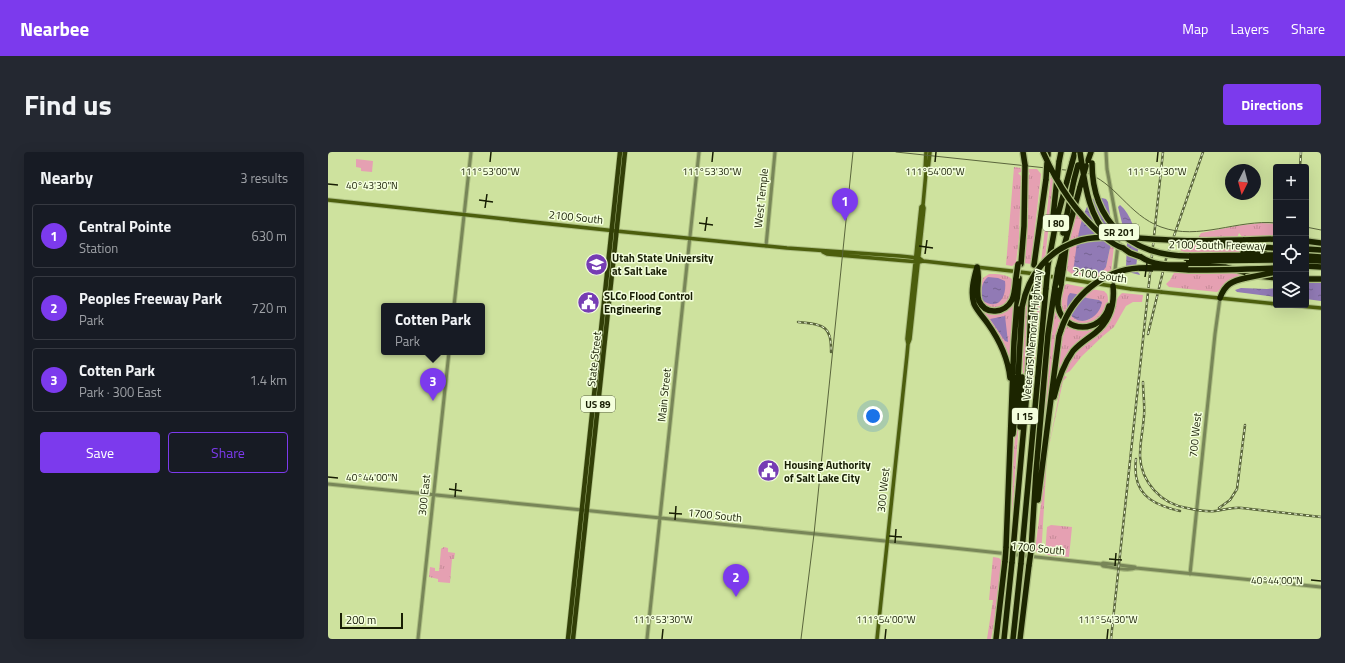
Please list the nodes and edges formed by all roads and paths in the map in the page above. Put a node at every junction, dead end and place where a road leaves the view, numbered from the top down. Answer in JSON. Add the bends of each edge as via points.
{"nodes":[{"id":1,"x":470,"y":152,"type":"edge"},
{"id":2,"x":625,"y":152,"type":"edge"},
{"id":3,"x":699,"y":152,"type":"edge"},
{"id":4,"x":775,"y":152,"type":"edge"},
{"id":5,"x":926,"y":152,"type":"edge"},
{"id":6,"x":930,"y":152,"type":"edge"},
{"id":7,"x":1025,"y":152,"type":"edge"},
{"id":8,"x":1061,"y":152,"type":"edge"},
{"id":9,"x":1075,"y":152,"type":"edge"},
{"id":10,"x":1080,"y":152,"type":"edge"},
{"id":11,"x":1092,"y":152,"type":"edge"},
{"id":12,"x":1106,"y":152,"type":"edge"},
{"id":13,"x":619,"y":154,"type":"edge"},
{"id":14,"x":1047,"y":154,"type":"edge"},
{"id":15,"x":926,"y":172,"type":"junction"},
{"id":16,"x":622,"y":174,"type":"junction"},
{"id":17,"x":328,"y":200,"type":"edge"},
{"id":18,"x":464,"y":214,"type":"junction"},
{"id":19,"x":614,"y":231,"type":"junction"},
{"id":20,"x":690,"y":238,"type":"junction"},
{"id":21,"x":1148,"y":239,"type":"junction"},
{"id":22,"x":1273,"y":239,"type":"edge"},
{"id":23,"x":1309,"y":242,"type":"edge"},
{"id":24,"x":1309,"y":244,"type":"edge"},
{"id":25,"x":1321,"y":244,"type":"edge"},
{"id":26,"x":766,"y":246,"type":"junction"},
{"id":27,"x":1122,"y":248,"type":"junction"},
{"id":28,"x":1273,"y":248,"type":"edge"},
{"id":29,"x":1273,"y":248,"type":"edge"},
{"id":30,"x":1309,"y":250,"type":"edge"},
{"id":31,"x":1321,"y":250,"type":"edge"},
{"id":32,"x":1273,"y":255,"type":"edge"},
{"id":33,"x":1211,"y":256,"type":"junction"},
{"id":34,"x":1309,"y":256,"type":"edge"},
{"id":35,"x":1321,"y":257,"type":"edge"},
{"id":36,"x":918,"y":260,"type":"junction"},
{"id":37,"x":1273,"y":260,"type":"edge"},
{"id":38,"x":1309,"y":260,"type":"edge"},
{"id":39,"x":1321,"y":260,"type":"edge"},
{"id":40,"x":1187,"y":263,"type":"junction"},
{"id":41,"x":1048,"y":265,"type":"junction"},
{"id":42,"x":977,"y":267,"type":"junction"},
{"id":43,"x":1060,"y":268,"type":"junction"},
{"id":44,"x":1273,"y":268,"type":"edge"},
{"id":45,"x":1273,"y":273,"type":"edge"},
{"id":46,"x":1018,"y":278,"type":"junction"},
{"id":47,"x":1273,"y":278,"type":"edge"},
{"id":48,"x":1309,"y":279,"type":"edge"},
{"id":49,"x":1321,"y":279,"type":"edge"},
{"id":50,"x":1113,"y":286,"type":"junction"},
{"id":51,"x":1220,"y":298,"type":"junction"},
{"id":52,"x":454,"y":303,"type":"edge"},
{"id":53,"x":1273,"y":304,"type":"edge"},
{"id":54,"x":1309,"y":307,"type":"edge"},
{"id":55,"x":1321,"y":308,"type":"edge"},
{"id":56,"x":1022,"y":309,"type":"junction"},
{"id":57,"x":449,"y":355,"type":"edge"},
{"id":58,"x":1011,"y":411,"type":"junction"},
{"id":59,"x":1044,"y":450,"type":"junction"},
{"id":60,"x":1009,"y":482,"type":"junction"},
{"id":61,"x":1019,"y":483,"type":"junction"},
{"id":62,"x":328,"y":484,"type":"edge"},
{"id":63,"x":434,"y":495,"type":"junction"},
{"id":64,"x":584,"y":511,"type":"junction"},
{"id":65,"x":660,"y":518,"type":"junction"},
{"id":66,"x":887,"y":541,"type":"junction"},
{"id":67,"x":1031,"y":551,"type":"junction"},
{"id":68,"x":1190,"y":574,"type":"junction"},
{"id":69,"x":1321,"y":587,"type":"edge"},
{"id":70,"x":418,"y":639,"type":"edge"},
{"id":71,"x":568,"y":639,"type":"edge"},
{"id":72,"x":573,"y":639,"type":"edge"},
{"id":73,"x":647,"y":639,"type":"edge"},
{"id":74,"x":876,"y":639,"type":"edge"},
{"id":75,"x":995,"y":639,"type":"edge"},
{"id":76,"x":1004,"y":639,"type":"edge"},
{"id":77,"x":1013,"y":639,"type":"edge"},
{"id":78,"x":1020,"y":639,"type":"edge"}],
"edges":[{"from":1,"to":18,"type":"street"},
{"from":2,"to":16,"type":"main road","name":"State Street","number":"US 89"},
{"from":3,"to":20,"type":"street","name":"Main Street"},
{"from":4,"to":26,"type":"street","name":"West Temple"},
{"from":5,"to":15,"type":"main road","name":"300 West"},
{"from":6,"to":15,"type":"main road","name":"300 West"},
{"from":7,"to":46,"type":"highway","bridge":true,"via":[[1023,241]]},
{"from":8,"to":41,"type":"highway","name":"Veterans Memorial Highway","number":"I 15","bridge":true},
{"from":9,"to":41,"type":"highway","number":"I 80","bridge":true,"via":[[1056,222]]},
{"from":10,"to":27,"type":"highway","bridge":true,"via":[[1092,212],[1105,232]]},
{"from":10,"to":43,"type":"highway","bridge":true,"via":[[1065,224]]},
{"from":11,"to":33,"type":"highway","name":"2100 South Freeway","number":"SR 201","bridge":true,"via":[[1093,182],[1098,199],[1106,216],[1119,232],[1149,250],[1171,255]]},
{"from":11,"to":43,"type":"highway","bridge":true,"via":[[1072,211]]},
{"from":12,"to":50,"type":"street","via":[[1119,238]]},
{"from":13,"to":16,"type":"main road"},
{"from":13,"to":19,"type":"main road","name":"State Street","number":"US 89"},
{"from":14,"to":27,"type":"highway","bridge":true,"via":[[1056,179],[1072,204],[1096,230]]},
{"from":14,"to":61,"type":"highway","name":"Veterans Memorial Highway","number":"I 15","bridge":true,"via":[[1032,282],[1028,380]]},
{"from":15,"to":36,"type":"main road","name":"300 West"},
{"from":16,"to":19,"type":"main road","name":"State Street","number":"US 89"},
{"from":17,"to":18,"type":"main road","name":"2100 South"},
{"from":18,"to":19,"type":"main road","name":"2100 South"},
{"from":18,"to":52,"type":"street"},
{"from":19,"to":20,"type":"main road","name":"2100 South"},
{"from":19,"to":64,"type":"main road","name":"State Street","number":"US 89"},
{"from":20,"to":26,"type":"main road","name":"2100 South"},
{"from":20,"to":65,"type":"street","name":"Main Street"},
{"from":21,"to":22,"type":"highway","bridge":true},
{"from":21,"to":28,"type":"highway","bridge":true},
{"from":21,"to":56,"type":"highway","bridge":true,"via":[[1090,239],[1062,248],[1037,270],[1026,291]]},
{"from":23,"to":25,"type":"highway"},
{"from":24,"to":25,"type":"highway"},
{"from":26,"to":36,"type":"main road","name":"2100 South"},
{"from":27,"to":40,"type":"highway","name":"2100 South Freeway","number":"SR 201","bridge":true,"via":[[1141,257],[1162,262]]},
{"from":29,"to":33,"type":"highway"},
{"from":30,"to":31,"type":"highway"},
{"from":32,"to":33,"type":"highway","name":"2100 South Freeway","number":"SR 201"},
{"from":34,"to":35,"type":"highway"},
{"from":36,"to":42,"type":"main road","name":"2100 South"},
{"from":36,"to":66,"type":"main road","name":"300 West","via":[[907,339]]},
{"from":37,"to":40,"type":"highway","name":"2100 South Freeway","number":"SR 201"},
{"from":38,"to":39,"type":"highway"},
{"from":40,"to":47,"type":"highway","via":[[1225,267]]},
{"from":41,"to":77,"type":"highway","name":"Veterans Memorial Highway","number":"I 15","bridge":true},
{"from":42,"to":46,"type":"highway","via":[[980,275],[978,298],[982,306],[990,310],[1000,310],[1009,304]]},
{"from":42,"to":50,"type":"main road","name":"2100 South"},
{"from":42,"to":58,"type":"highway","via":[[972,292],[974,304],[1003,348],[1008,363]]},
{"from":43,"to":50,"type":"highway","bridge":true,"via":[[1058,304],[1063,318],[1078,327],[1096,325],[1106,315]]},
{"from":43,"to":67,"type":"highway","bridge":true,"via":[[1050,313]]},
{"from":44,"to":59,"type":"highway","bridge":true,"via":[[1139,268],[1105,277],[1085,291],[1066,315],[1059,336]]},
{"from":45,"to":51,"type":"highway","bridge":true,"via":[[1228,284]]},
{"from":46,"to":58,"type":"highway"},
{"from":48,"to":49,"type":"highway"},
{"from":50,"to":51,"type":"main road","name":"2100 South","bridge":true},
{"from":50,"to":59,"type":"highway","via":[[1112,309],[1108,320],[1080,343],[1065,363],[1056,389]]},
{"from":51,"to":53,"type":"main road","name":"2100 South"},
{"from":51,"to":68,"type":"street","name":"700 West"},
{"from":54,"to":55,"type":"main road"},
{"from":56,"to":60,"type":"highway"},
{"from":56,"to":61,"type":"highway"},
{"from":57,"to":63,"type":"street","name":"300 East"},
{"from":58,"to":60,"type":"highway"},
{"from":59,"to":67,"type":"highway"},
{"from":60,"to":75,"type":"highway","bridge":true,"via":[[1005,562]]},
{"from":61,"to":76,"type":"highway","name":"Veterans Memorial Highway","number":"I 15","bridge":true},
{"from":62,"to":63,"type":"street","name":"1700 South"},
{"from":63,"to":64,"type":"street","name":"1700 South"},
{"from":63,"to":70,"type":"street","name":"300 East"},
{"from":64,"to":65,"type":"street","name":"1700 South"},
{"from":64,"to":71,"type":"main road","name":"State Street","number":"US 89"},
{"from":64,"to":72,"type":"main road","name":"State Street","number":"US 89"},
{"from":65,"to":66,"type":"street","name":"1700 South"},
{"from":65,"to":73,"type":"street","name":"Main Street"},
{"from":66,"to":68,"type":"street","name":"1700 South"},
{"from":66,"to":74,"type":"main road","name":"300 West"},
{"from":67,"to":78,"type":"highway","bridge":true},
{"from":68,"to":69,"type":"street","name":"1700 South"}]}
